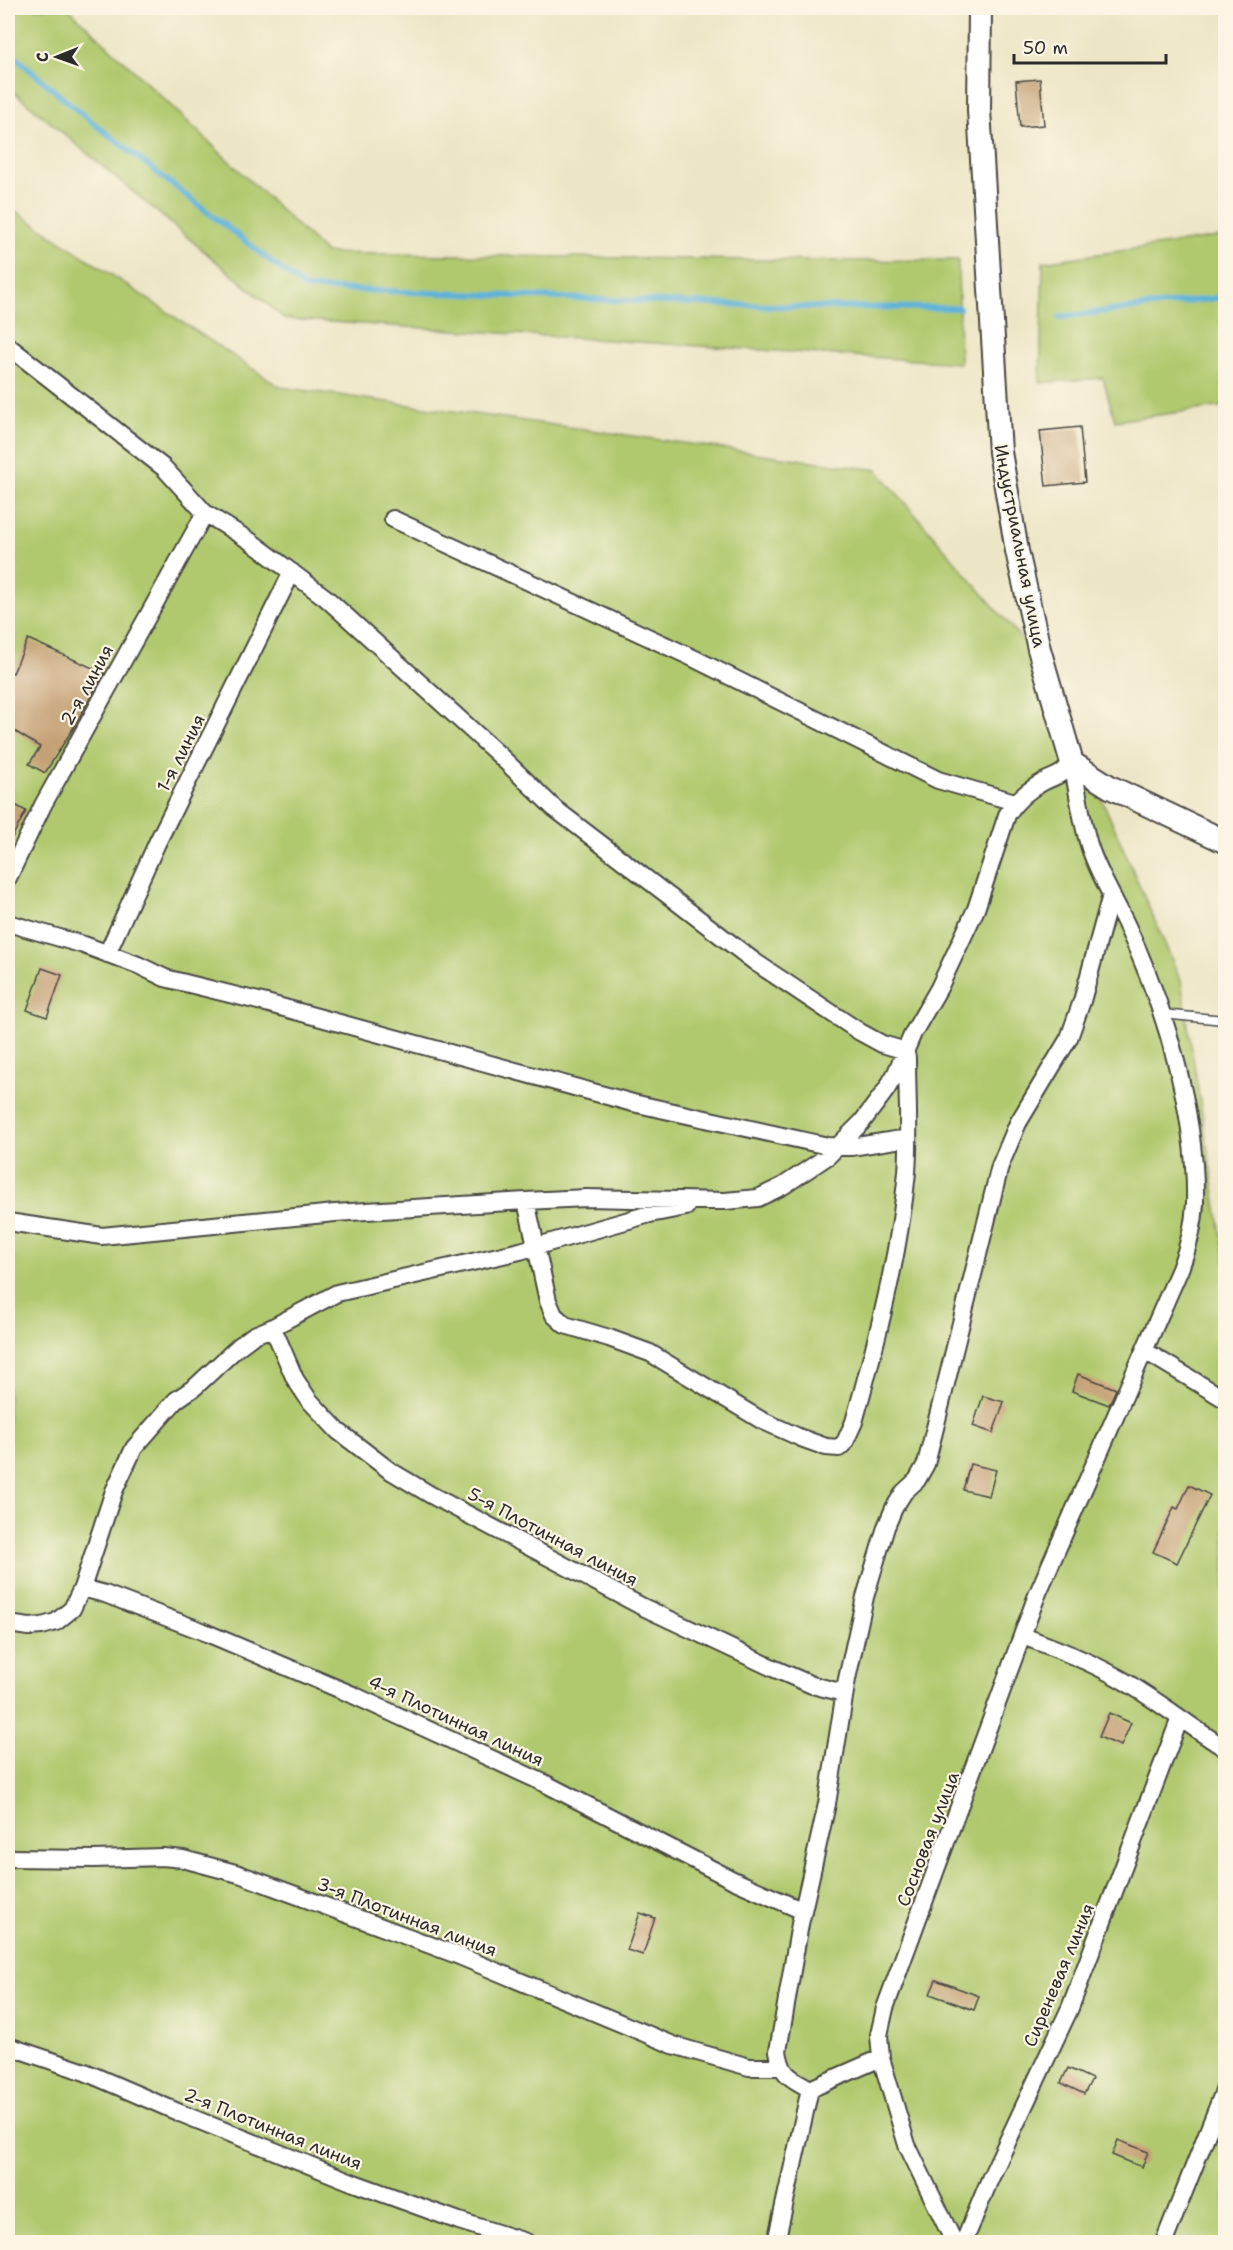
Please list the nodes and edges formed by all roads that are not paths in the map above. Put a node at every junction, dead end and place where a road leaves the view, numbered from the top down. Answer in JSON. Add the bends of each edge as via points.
{"nodes":[{"id":1,"x":980,"y":8,"type":"edge"},
{"id":2,"x":10,"y":356,"type":"edge"},
{"id":3,"x":205,"y":513,"type":"junction"},
{"id":4,"x":393,"y":519,"type":"dead end"},
{"id":5,"x":292,"y":572,"type":"junction"},
{"id":6,"x":1072,"y":763,"type":"junction"},
{"id":7,"x":1015,"y":802,"type":"junction"},
{"id":8,"x":1226,"y":842,"type":"edge"},
{"id":9,"x":8,"y":878,"type":"edge"},
{"id":10,"x":1111,"y":895,"type":"junction"},
{"id":11,"x":8,"y":923,"type":"edge"},
{"id":12,"x":107,"y":954,"type":"junction"},
{"id":13,"x":1162,"y":1014,"type":"junction"},
{"id":14,"x":1225,"y":1020,"type":"edge"},
{"id":15,"x":906,"y":1051,"type":"junction"},
{"id":16,"x":908,"y":1138,"type":"junction"},
{"id":17,"x":839,"y":1147,"type":"junction"},
{"id":18,"x":526,"y":1201,"type":"junction"},
{"id":19,"x":724,"y":1201,"type":"junction"},
{"id":20,"x":8,"y":1222,"type":"edge"},
{"id":21,"x":535,"y":1247,"type":"junction"},
{"id":22,"x":268,"y":1329,"type":"junction"},
{"id":23,"x":1145,"y":1351,"type":"junction"},
{"id":24,"x":1226,"y":1401,"type":"edge"},
{"id":25,"x":82,"y":1588,"type":"junction"},
{"id":26,"x":8,"y":1624,"type":"edge"},
{"id":27,"x":1023,"y":1636,"type":"junction"},
{"id":28,"x":844,"y":1693,"type":"junction"},
{"id":29,"x":1180,"y":1718,"type":"junction"},
{"id":30,"x":1226,"y":1749,"type":"edge"},
{"id":31,"x":8,"y":1858,"type":"edge"},
{"id":32,"x":803,"y":1911,"type":"junction"},
{"id":33,"x":8,"y":2046,"type":"edge"},
{"id":34,"x":881,"y":2058,"type":"junction"},
{"id":35,"x":781,"y":2067,"type":"junction"},
{"id":36,"x":1226,"y":2086,"type":"edge"},
{"id":37,"x":810,"y":2089,"type":"junction"},
{"id":38,"x":526,"y":2242,"type":"edge"},
{"id":39,"x":776,"y":2242,"type":"edge"},
{"id":40,"x":954,"y":2242,"type":"edge"},
{"id":41,"x":964,"y":2242,"type":"edge"},
{"id":42,"x":1164,"y":2242,"type":"edge"}],
"edges":[{"from":1,"to":6,"type":"main road","name":"Индустриальная улица","via":[[979,110],[1000,452],[1039,649]]},
{"from":2,"to":3,"type":"street","via":[[164,468]]},
{"from":3,"to":5,"type":"street"},
{"from":3,"to":9,"type":"street","name":"2-я линия","via":[[43,805]]},
{"from":4,"to":7,"type":"street","via":[[693,658],[938,780]]},
{"from":5,"to":12,"type":"street","name":"1-я линия","via":[[157,843]]},
{"from":5,"to":15,"type":"street","via":[[326,598],[554,808],[755,962],[860,1032]]},
{"from":6,"to":7,"type":"street","via":[[1060,776],[1045,781]]},
{"from":6,"to":8,"type":"main road","via":[[1110,787]]},
{"from":6,"to":10,"type":"street","name":"Сосновая улица","via":[[1090,848]]},
{"from":7,"to":15,"type":"street","via":[[1007,815],[976,909]]},
{"from":10,"to":13,"type":"street","name":"Сосновая улица"},
{"from":10,"to":28,"type":"street","via":[[1069,1038],[1018,1123],[1000,1166],[926,1464],[904,1492],[886,1527],[865,1597]]},
{"from":11,"to":12,"type":"street"},
{"from":12,"to":17,"type":"street","via":[[165,978],[633,1103]]},
{"from":13,"to":14,"type":"lane"},
{"from":13,"to":23,"type":"street","name":"Сосновая улица","via":[[1187,1124],[1195,1204],[1188,1247]]},
{"from":15,"to":16,"type":"street"},
{"from":15,"to":17,"type":"street","via":[[879,1100]]},
{"from":16,"to":17,"type":"street"},
{"from":16,"to":21,"type":"street","via":[[889,1291],[854,1422],[839,1448],[826,1447],[760,1420],[650,1353],[565,1325],[554,1315],[548,1301]]},
{"from":17,"to":19,"type":"street","via":[[783,1186],[758,1198]]},
{"from":18,"to":19,"type":"street"},
{"from":18,"to":20,"type":"street","via":[[335,1213],[102,1236]]},
{"from":18,"to":21,"type":"street"},
{"from":19,"to":21,"type":"street","via":[[650,1214]]},
{"from":21,"to":22,"type":"street","via":[[337,1293]]},
{"from":22,"to":25,"type":"street","via":[[238,1347],[176,1400],[134,1448],[114,1491]]},
{"from":22,"to":28,"type":"street","name":"5-я Плотинная линия","via":[[277,1337],[309,1400],[338,1431],[389,1470],[643,1607],[812,1685]]},
{"from":23,"to":24,"type":"street"},
{"from":23,"to":27,"type":"street","name":"Сосновая улица","via":[[1037,1595]]},
{"from":25,"to":26,"type":"street","via":[[72,1609],[56,1622],[29,1627]]},
{"from":25,"to":32,"type":"street","name":"4-я Плотинная линия","via":[[202,1631],[353,1695],[544,1783],[733,1880]]},
{"from":27,"to":29,"type":"street","via":[[1117,1677]]},
{"from":27,"to":34,"type":"street","name":"Сосновая улица","via":[[885,2008],[879,2035]]},
{"from":28,"to":32,"type":"street","via":[[827,1804]]},
{"from":29,"to":30,"type":"street"},
{"from":29,"to":41,"type":"street","name":"Сиреневая линия","via":[[1070,2008]]},
{"from":31,"to":35,"type":"street","name":"3-я Плотинная линия","via":[[164,1857],[205,1864],[457,1955],[674,2045],[749,2067]]},
{"from":32,"to":35,"type":"street","via":[[778,2051]]},
{"from":33,"to":38,"type":"street","name":"2-я Плотинная линия","via":[[85,2072],[354,2183]]},
{"from":34,"to":37,"type":"street"},
{"from":34,"to":40,"type":"street","name":"Сосновая улица","via":[[907,2145]]},
{"from":35,"to":37,"type":"street","via":[[791,2079]]},
{"from":36,"to":42,"type":"street"},
{"from":37,"to":39,"type":"street"}]}
